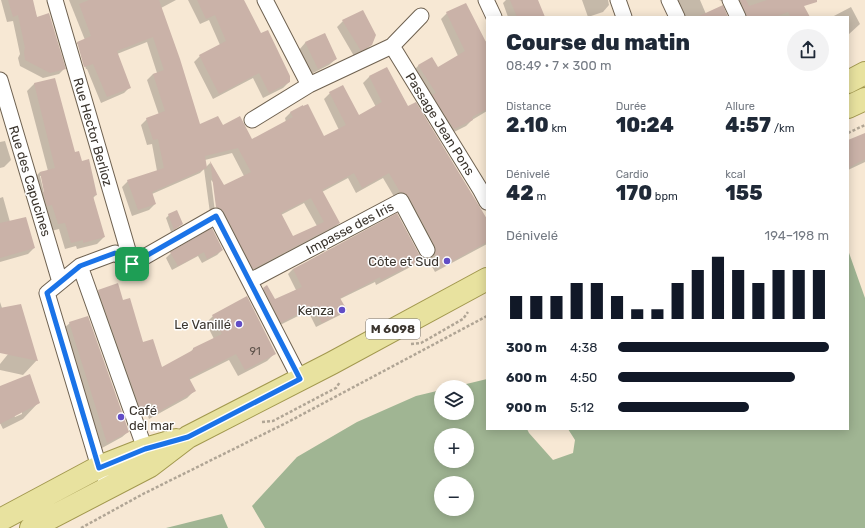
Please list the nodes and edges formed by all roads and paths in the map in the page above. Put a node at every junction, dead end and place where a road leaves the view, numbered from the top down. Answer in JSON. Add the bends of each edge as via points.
{"nodes":[{"id":1,"x":55,"y":0,"type":"edge"},
{"id":2,"x":264,"y":0,"type":"edge"},
{"id":3,"x":486,"y":0,"type":"edge"},
{"id":4,"x":618,"y":0,"type":"edge"},
{"id":5,"x":669,"y":0,"type":"edge"},
{"id":6,"x":730,"y":0,"type":"edge"},
{"id":7,"x":421,"y":16,"type":"dead end"},
{"id":8,"x":494,"y":16,"type":"edge"},
{"id":9,"x":624,"y":16,"type":"edge"},
{"id":10,"x":677,"y":16,"type":"edge"},
{"id":11,"x":738,"y":16,"type":"edge"},
{"id":12,"x":392,"y":46,"type":"junction"},
{"id":13,"x":865,"y":73,"type":"edge"},
{"id":14,"x":0,"y":80,"type":"edge"},
{"id":15,"x":849,"y":81,"type":"edge"},
{"id":16,"x":310,"y":85,"type":"junction"},
{"id":17,"x":252,"y":120,"type":"dead end"},
{"id":18,"x":865,"y":125,"type":"edge"},
{"id":19,"x":849,"y":133,"type":"edge"},
{"id":20,"x":486,"y":200,"type":"edge"},
{"id":21,"x":427,"y":250,"type":"dead end"},
{"id":22,"x":132,"y":264,"type":"junction"},
{"id":23,"x":80,"y":266,"type":"junction"},
{"id":24,"x":486,"y":280,"type":"edge"},
{"id":25,"x":60,"y":282,"type":"junction"},
{"id":26,"x":250,"y":282,"type":"junction"},
{"id":27,"x":486,"y":317,"type":"edge"},
{"id":28,"x":300,"y":379,"type":"junction"},
{"id":29,"x":188,"y":437,"type":"junction"},
{"id":30,"x":145,"y":449,"type":"junction"},
{"id":31,"x":99,"y":468,"type":"junction"},
{"id":32,"x":110,"y":486,"type":"junction"},
{"id":33,"x":0,"y":520,"type":"edge"},
{"id":34,"x":31,"y":528,"type":"edge"},
{"id":35,"x":81,"y":528,"type":"edge"}],
"edges":[{"from":1,"to":22,"type":"street","name":"Rue Hector Berlioz"},
{"from":2,"to":16,"type":"street"},
{"from":3,"to":8,"type":"street"},
{"from":4,"to":9,"type":"street"},
{"from":5,"to":10,"type":"street"},
{"from":6,"to":11,"type":"street"},
{"from":7,"to":12,"type":"street"},
{"from":12,"to":16,"type":"street"},
{"from":12,"to":20,"type":"street","name":"Passage Jean Pons"},
{"from":13,"to":15,"type":"main road"},
{"from":14,"to":25,"type":"street","name":"Rue des Capucines"},
{"from":16,"to":17,"type":"street"},
{"from":18,"to":19,"type":"path"},
{"from":21,"to":26,"type":"street","name":"Impasse des Iris","via":[[401,201]]},
{"from":22,"to":23,"type":"street","via":[[115,253]]},
{"from":22,"to":26,"type":"street","via":[[216,216]]},
{"from":23,"to":25,"type":"street"},
{"from":23,"to":30,"type":"street"},
{"from":24,"to":28,"type":"main road","number":"M 6098"},
{"from":25,"to":31,"type":"street","via":[[47,293]]},
{"from":26,"to":28,"type":"street"},
{"from":27,"to":35,"type":"path"},
{"from":28,"to":29,"type":"main road","number":"M 6098"},
{"from":29,"to":30,"type":"main road","number":"M 6098"},
{"from":29,"to":32,"type":"main road","number":"M 6098","via":[[150,466]]},
{"from":30,"to":31,"type":"main road","number":"M 6098"},
{"from":31,"to":32,"type":"street"},
{"from":31,"to":33,"type":"main road","number":"M 6098"},
{"from":32,"to":34,"type":"main road","number":"M 6098"}]}
